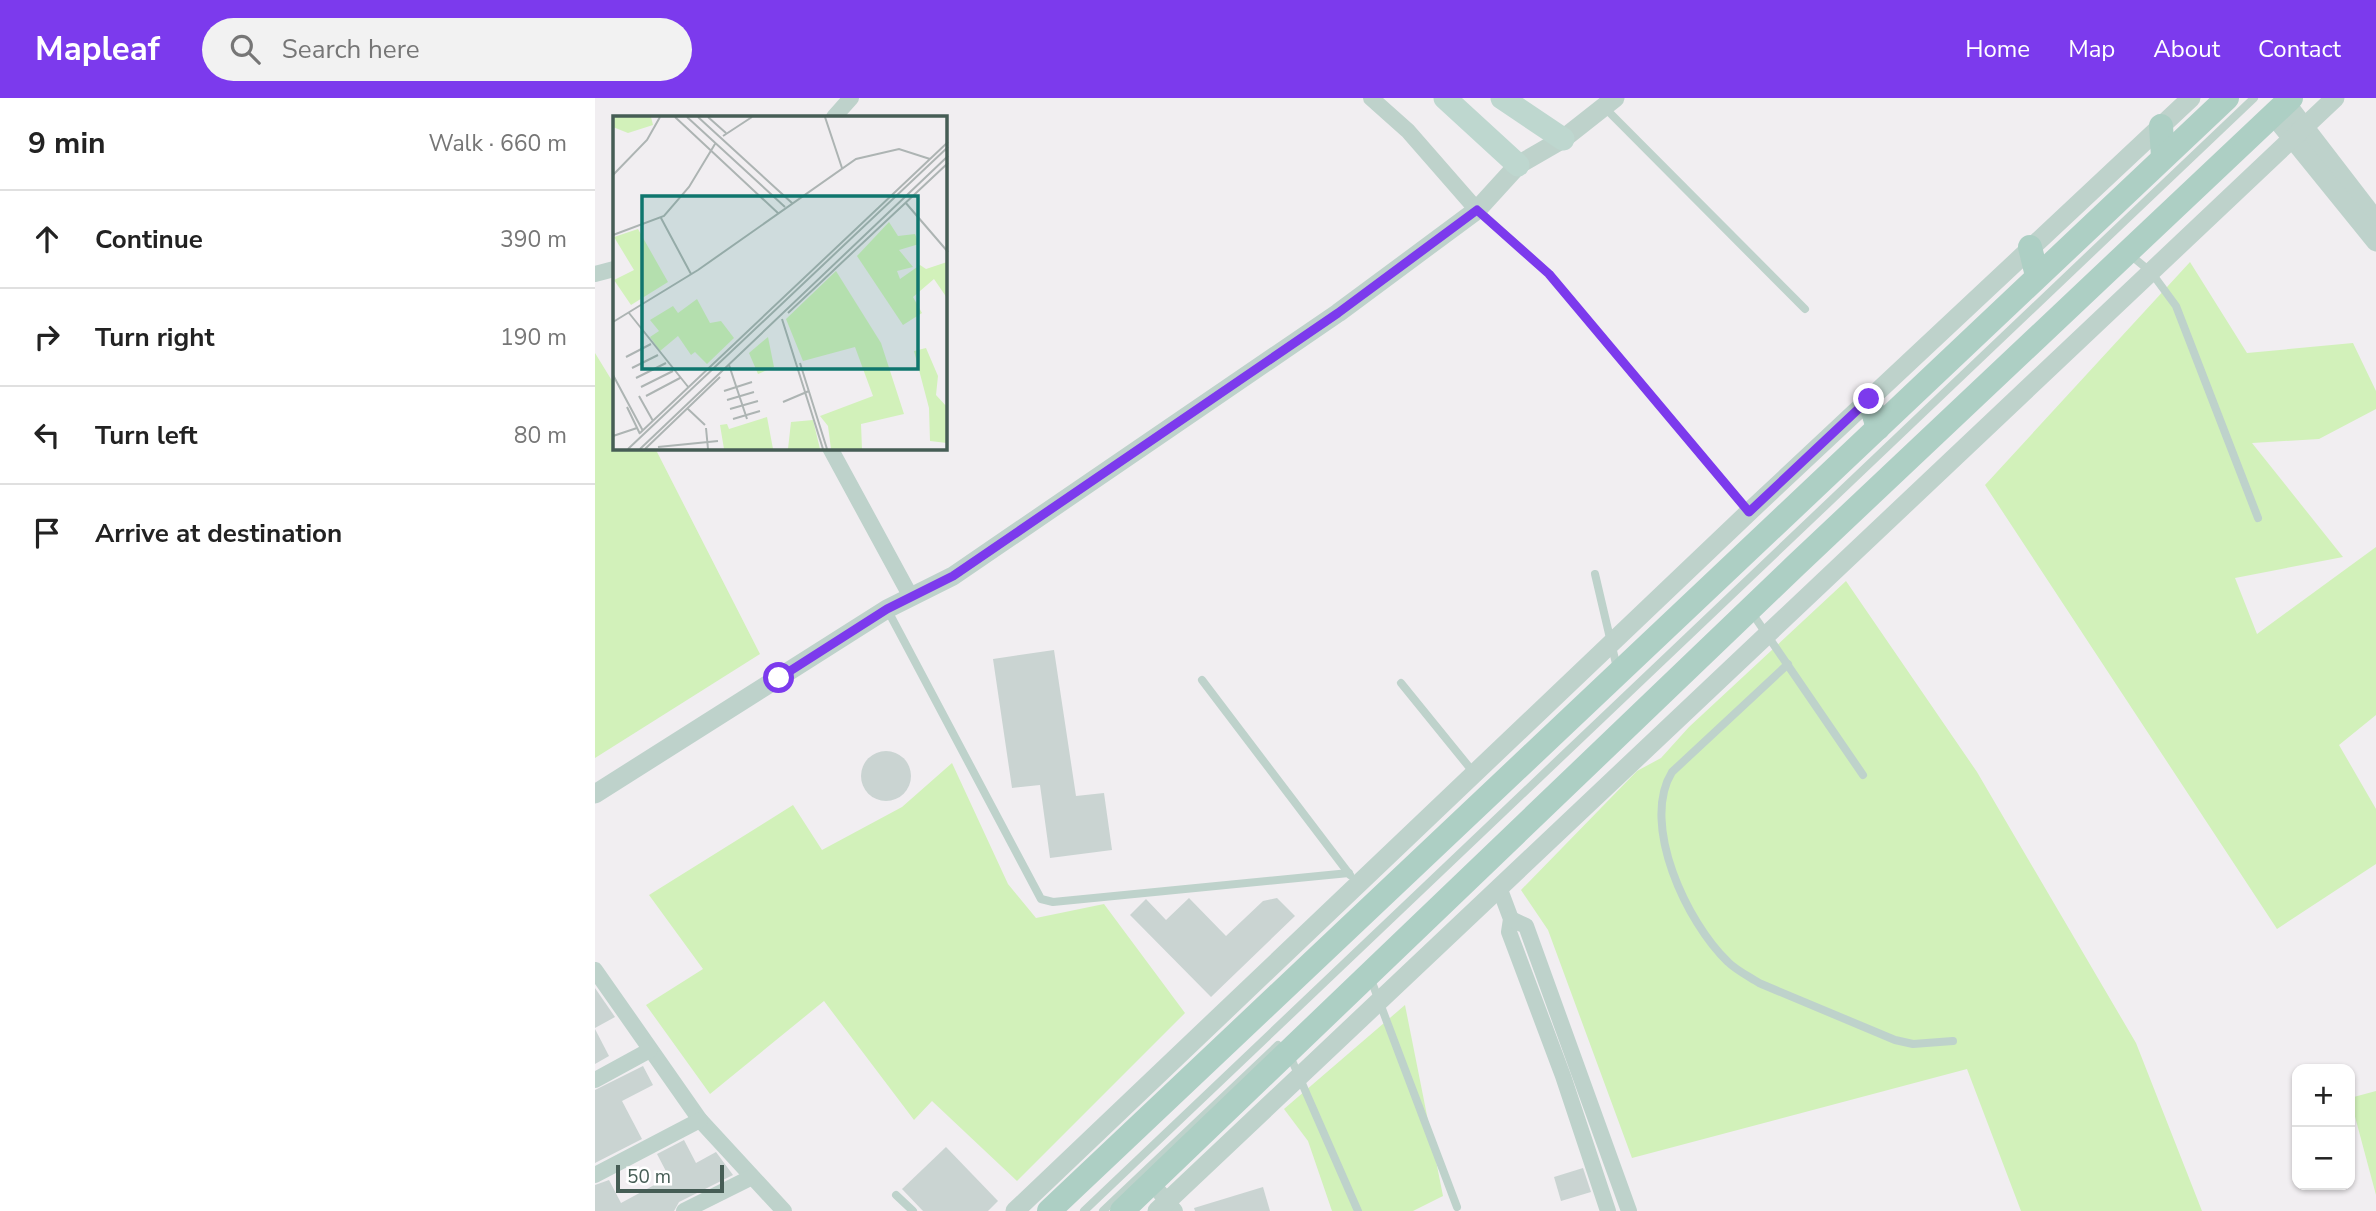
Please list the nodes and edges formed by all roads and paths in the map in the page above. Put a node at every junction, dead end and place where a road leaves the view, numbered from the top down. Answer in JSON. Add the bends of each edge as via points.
{"nodes":[{"id":1,"x":851,"y":98,"type":"edge"},
{"id":2,"x":1371,"y":98,"type":"edge"},
{"id":3,"x":1445,"y":98,"type":"edge"},
{"id":4,"x":1502,"y":98,"type":"edge"},
{"id":5,"x":2191,"y":98,"type":"edge"},
{"id":6,"x":2227,"y":98,"type":"edge"},
{"id":7,"x":2254,"y":98,"type":"edge"},
{"id":8,"x":2335,"y":98,"type":"edge"},
{"id":9,"x":1609,"y":102,"type":"edge"},
{"id":10,"x":2284,"y":105,"type":"edge"},
{"id":11,"x":835,"y":116,"type":"edge"},
{"id":12,"x":2161,"y":126,"type":"junction"},
{"id":13,"x":2299,"y":132,"type":"junction"},
{"id":14,"x":1563,"y":139,"type":"junction"},
{"id":15,"x":2163,"y":157,"type":"junction"},
{"id":16,"x":1518,"y":165,"type":"junction"},
{"id":17,"x":1477,"y":210,"type":"junction"},
{"id":18,"x":2376,"y":220,"type":"edge"},
{"id":19,"x":2376,"y":242,"type":"edge"},
{"id":20,"x":2030,"y":247,"type":"junction"},
{"id":21,"x":2128,"y":253,"type":"junction"},
{"id":22,"x":613,"y":269,"type":"edge"},
{"id":23,"x":2151,"y":272,"type":"junction"},
{"id":24,"x":595,"y":274,"type":"edge"},
{"id":25,"x":2037,"y":276,"type":"junction"},
{"id":26,"x":2081,"y":281,"type":"dead end"},
{"id":27,"x":1805,"y":309,"type":"dead end"},
{"id":28,"x":2023,"y":337,"type":"dead end"},
{"id":29,"x":1869,"y":399,"type":"junction"},
{"id":30,"x":1878,"y":428,"type":"junction"},
{"id":31,"x":1903,"y":449,"type":"dead end"},
{"id":32,"x":831,"y":450,"type":"edge"},
{"id":33,"x":1749,"y":512,"type":"junction"},
{"id":34,"x":2258,"y":518,"type":"dead end"},
{"id":35,"x":1595,"y":574,"type":"dead end"},
{"id":36,"x":911,"y":597,"type":"junction"},
{"id":37,"x":887,"y":609,"type":"junction"},
{"id":38,"x":1750,"y":610,"type":"junction"},
{"id":39,"x":1768,"y":633,"type":"junction"},
{"id":40,"x":1613,"y":642,"type":"junction"},
{"id":41,"x":1788,"y":664,"type":"junction"},
{"id":42,"x":1618,"y":674,"type":"junction"},
{"id":43,"x":1202,"y":680,"type":"dead end"},
{"id":44,"x":1401,"y":683,"type":"dead end"},
{"id":45,"x":1475,"y":775,"type":"junction"},
{"id":46,"x":1863,"y":775,"type":"dead end"},
{"id":47,"x":595,"y":794,"type":"edge"},
{"id":48,"x":1472,"y":861,"type":"dead end"},
{"id":49,"x":1499,"y":887,"type":"junction"},
{"id":50,"x":1360,"y":888,"type":"junction"},
{"id":51,"x":1511,"y":919,"type":"junction"},
{"id":52,"x":1369,"y":974,"type":"junction"},
{"id":53,"x":598,"y":981,"type":"edge"},
{"id":54,"x":1380,"y":1000,"type":"junction"},
{"id":55,"x":1953,"y":1041,"type":"dead end"},
{"id":56,"x":1285,"y":1046,"type":"junction"},
{"id":57,"x":650,"y":1050,"type":"junction"},
{"id":58,"x":1300,"y":1076,"type":"junction"},
{"id":59,"x":595,"y":1080,"type":"edge"},
{"id":60,"x":700,"y":1121,"type":"junction"},
{"id":61,"x":595,"y":1175,"type":"edge"},
{"id":62,"x":753,"y":1177,"type":"junction"},
{"id":63,"x":896,"y":1195,"type":"dead end"},
{"id":64,"x":1163,"y":1201,"type":"edge"},
{"id":65,"x":1457,"y":1207,"type":"dead end"},
{"id":66,"x":684,"y":1211,"type":"edge"},
{"id":67,"x":784,"y":1211,"type":"edge"},
{"id":68,"x":913,"y":1211,"type":"edge"},
{"id":69,"x":1015,"y":1211,"type":"edge"},
{"id":70,"x":1049,"y":1211,"type":"edge"},
{"id":71,"x":1084,"y":1211,"type":"edge"},
{"id":72,"x":1103,"y":1211,"type":"edge"},
{"id":73,"x":1122,"y":1211,"type":"edge"},
{"id":74,"x":1357,"y":1211,"type":"edge"},
{"id":75,"x":1608,"y":1211,"type":"edge"},
{"id":76,"x":1629,"y":1211,"type":"edge"}],
"edges":[{"from":1,"to":11,"type":"street"},
{"from":2,"to":17,"type":"street","via":[[1408,131]]},
{"from":3,"to":16,"type":"main road"},
{"from":4,"to":14,"type":"main road"},
{"from":5,"to":12,"type":"street"},
{"from":6,"to":15,"type":"main road"},
{"from":7,"to":71,"type":"lane"},
{"from":8,"to":13,"type":"street"},
{"from":9,"to":14,"type":"street"},
{"from":9,"to":27,"type":"lane"},
{"from":10,"to":13,"type":"street"},
{"from":10,"to":21,"type":"main road"},
{"from":12,"to":15,"type":"main road"},
{"from":12,"to":20,"type":"street"},
{"from":13,"to":18,"type":"street"},
{"from":13,"to":19,"type":"street"},
{"from":13,"to":23,"type":"street"},
{"from":14,"to":16,"type":"street"},
{"from":15,"to":25,"type":"main road"},
{"from":16,"to":17,"type":"street"},
{"from":17,"to":33,"type":"lane","via":[[1549,274]]},
{"from":17,"to":36,"type":"street","via":[[1338,313],[953,576]]},
{"from":20,"to":25,"type":"main road"},
{"from":20,"to":29,"type":"street"},
{"from":21,"to":23,"type":"lane"},
{"from":21,"to":38,"type":"main road"},
{"from":22,"to":24,"type":"street"},
{"from":23,"to":34,"type":"lane","via":[[2176,306]]},
{"from":23,"to":39,"type":"street"},
{"from":25,"to":30,"type":"main road"},
{"from":26,"to":28,"type":"lane"},
{"from":29,"to":30,"type":"main road"},
{"from":29,"to":33,"type":"street"},
{"from":30,"to":42,"type":"main road"},
{"from":31,"to":48,"type":"lane"},
{"from":32,"to":36,"type":"street"},
{"from":33,"to":40,"type":"street"},
{"from":35,"to":40,"type":"lane"},
{"from":36,"to":37,"type":"street"},
{"from":37,"to":47,"type":"street"},
{"from":37,"to":50,"type":"lane","via":[[1041,900]]},
{"from":38,"to":39,"type":"lane"},
{"from":38,"to":52,"type":"main road"},
{"from":39,"to":41,"type":"lane"},
{"from":39,"to":49,"type":"street"},
{"from":40,"to":42,"type":"lane"},
{"from":40,"to":45,"type":"street"},
{"from":41,"to":46,"type":"lane"},
{"from":41,"to":55,"type":"lane","via":[[1672,772],[1660,803],[1664,850],[1699,926],[1741,972],[1895,1040],[1913,1044]]},
{"from":42,"to":50,"type":"main road"},
{"from":43,"to":50,"type":"lane"},
{"from":44,"to":45,"type":"lane"},
{"from":45,"to":50,"type":"street"},
{"from":49,"to":51,"type":"street"},
{"from":49,"to":54,"type":"street"},
{"from":50,"to":69,"type":"street"},
{"from":50,"to":70,"type":"main road"},
{"from":51,"to":75,"type":"street","via":[[1509,932]]},
{"from":51,"to":76,"type":"street","via":[[1526,926]]},
{"from":52,"to":54,"type":"lane"},
{"from":52,"to":56,"type":"main road"},
{"from":53,"to":57,"type":"street"},
{"from":54,"to":58,"type":"street"},
{"from":54,"to":65,"type":"lane"},
{"from":56,"to":58,"type":"lane"},
{"from":56,"to":64,"type":"main road"},
{"from":56,"to":72,"type":"lane"},
{"from":57,"to":59,"type":"street"},
{"from":57,"to":60,"type":"street"},
{"from":58,"to":64,"type":"street"},
{"from":58,"to":74,"type":"lane"},
{"from":60,"to":61,"type":"street"},
{"from":60,"to":62,"type":"street"},
{"from":62,"to":66,"type":"street"},
{"from":62,"to":67,"type":"street"},
{"from":63,"to":68,"type":"lane"},
{"from":64,"to":73,"type":"main road"}]}
